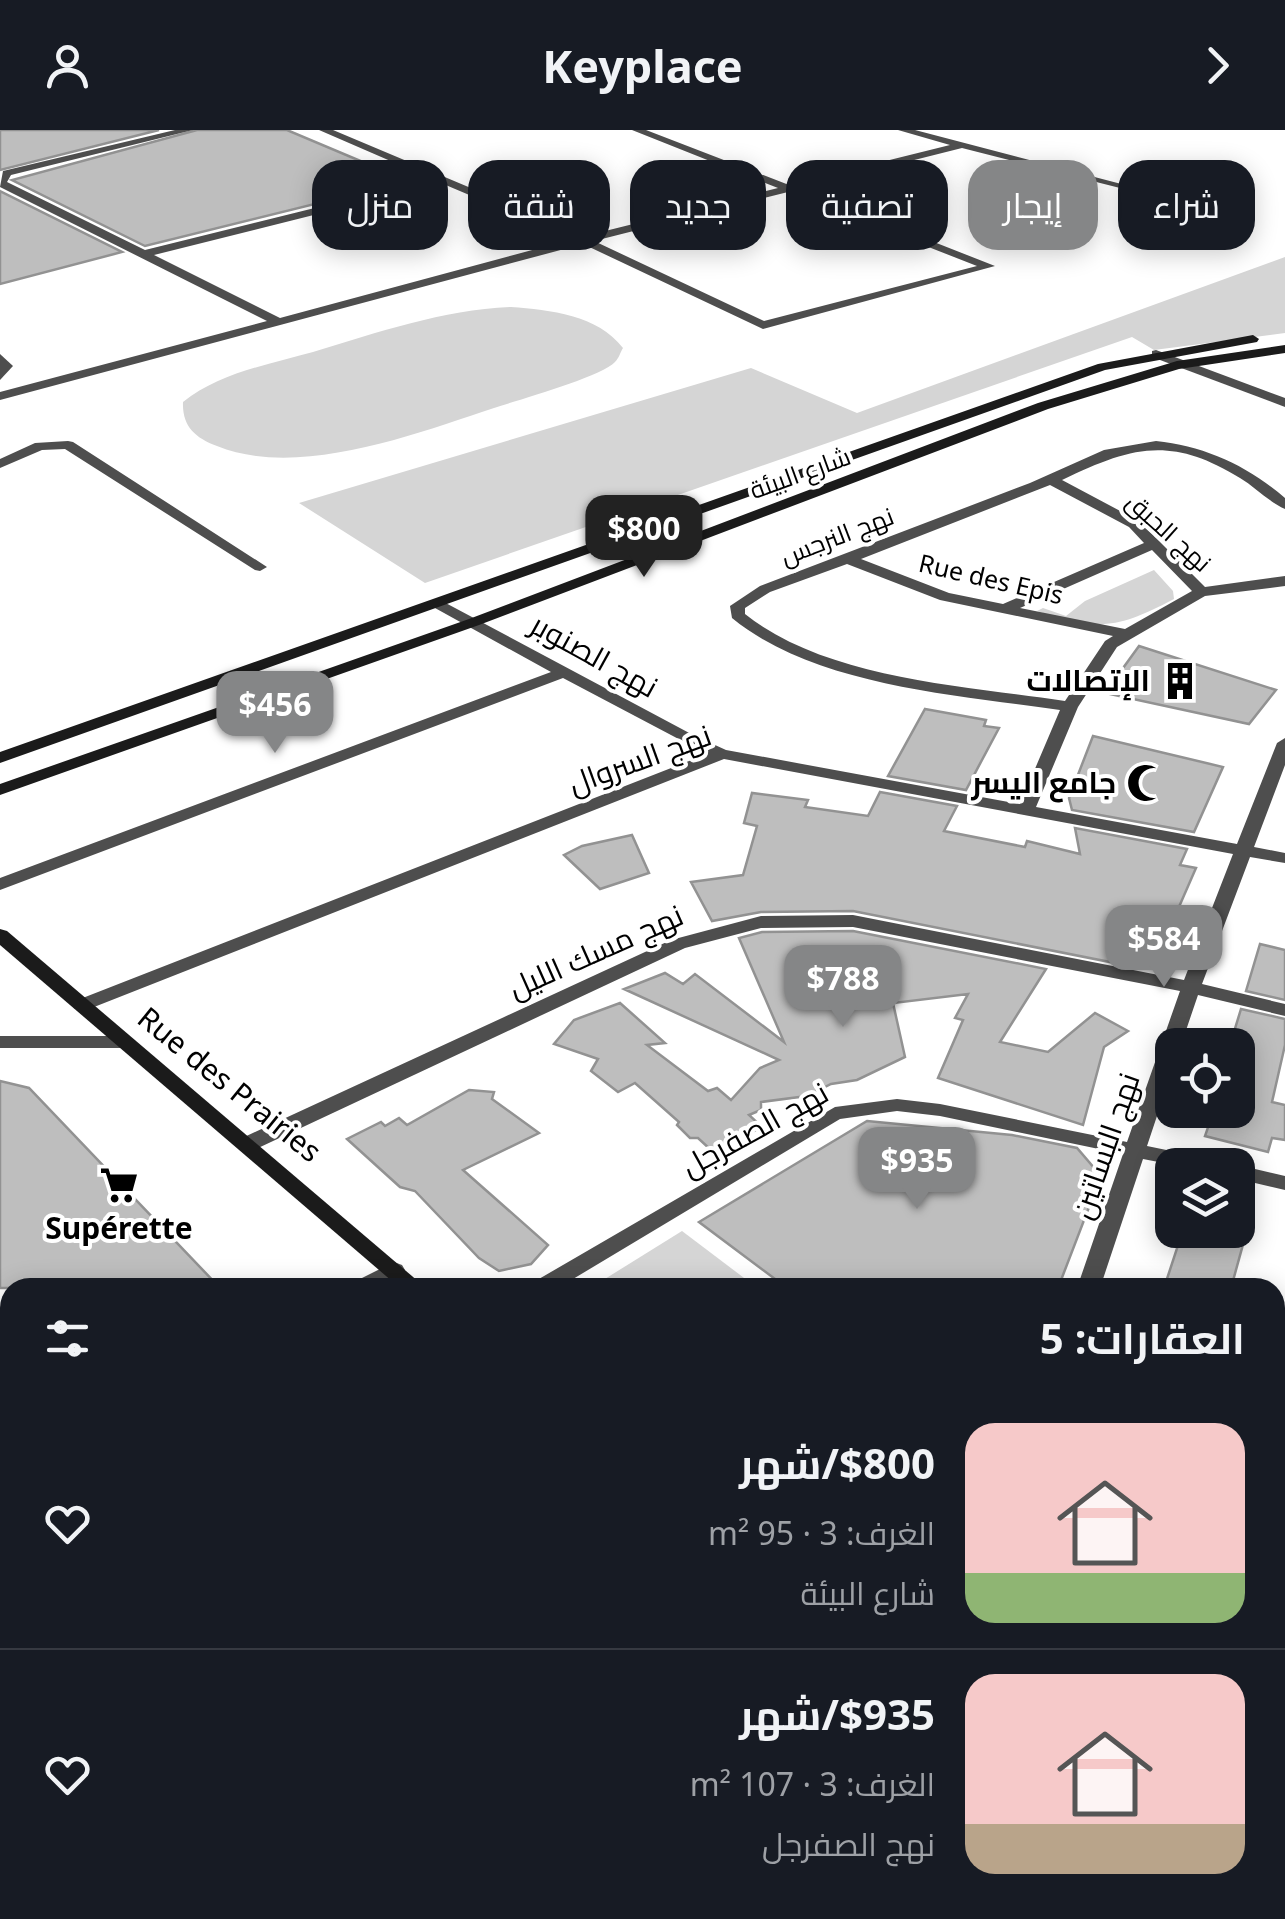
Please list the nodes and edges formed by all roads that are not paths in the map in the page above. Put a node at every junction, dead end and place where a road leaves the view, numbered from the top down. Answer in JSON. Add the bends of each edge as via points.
{"nodes":[{"id":1,"x":188,"y":130,"type":"edge"},
{"id":2,"x":324,"y":130,"type":"edge"},
{"id":3,"x":637,"y":130,"type":"edge"},
{"id":4,"x":903,"y":130,"type":"edge"},
{"id":5,"x":962,"y":145,"type":"junction"},
{"id":6,"x":395,"y":160,"type":"edge"},
{"id":7,"x":903,"y":160,"type":"edge"},
{"id":8,"x":1118,"y":184,"type":"edge"},
{"id":9,"x":786,"y":185,"type":"edge"},
{"id":10,"x":786,"y":190,"type":"edge"},
{"id":11,"x":312,"y":212,"type":"edge"},
{"id":12,"x":610,"y":234,"type":"edge"},
{"id":13,"x":546,"y":250,"type":"edge"},
{"id":14,"x":605,"y":250,"type":"edge"},
{"id":15,"x":948,"y":250,"type":"edge"},
{"id":16,"x":144,"y":254,"type":"junction"},
{"id":17,"x":277,"y":321,"type":"junction"},
{"id":18,"x":1285,"y":336,"type":"edge"},
{"id":19,"x":1285,"y":349,"type":"edge"},
{"id":20,"x":1156,"y":354,"type":"junction"},
{"id":21,"x":0,"y":358,"type":"edge"},
{"id":22,"x":1178,"y":365,"type":"junction"},
{"id":23,"x":0,"y":376,"type":"edge"},
{"id":24,"x":0,"y":396,"type":"edge"},
{"id":25,"x":1285,"y":404,"type":"edge"},
{"id":26,"x":0,"y":464,"type":"edge"},
{"id":27,"x":1052,"y":480,"type":"junction"},
{"id":28,"x":1285,"y":505,"type":"edge"},
{"id":29,"x":1152,"y":545,"type":"junction"},
{"id":30,"x":848,"y":560,"type":"junction"},
{"id":31,"x":260,"y":566,"type":"dead end"},
{"id":32,"x":1285,"y":581,"type":"edge"},
{"id":33,"x":1201,"y":592,"type":"junction"},
{"id":34,"x":440,"y":605,"type":"junction"},
{"id":35,"x":1002,"y":610,"type":"junction"},
{"id":36,"x":474,"y":622,"type":"junction"},
{"id":37,"x":1126,"y":634,"type":"junction"},
{"id":38,"x":566,"y":672,"type":"junction"},
{"id":39,"x":1070,"y":707,"type":"junction"},
{"id":40,"x":1285,"y":744,"type":"edge"},
{"id":41,"x":722,"y":754,"type":"junction"},
{"id":42,"x":0,"y":758,"type":"edge"},
{"id":43,"x":0,"y":790,"type":"edge"},
{"id":44,"x":1027,"y":808,"type":"junction"},
{"id":45,"x":1243,"y":849,"type":"junction"},
{"id":46,"x":1285,"y":858,"type":"edge"},
{"id":47,"x":0,"y":884,"type":"edge"},
{"id":48,"x":2,"y":942,"type":"edge"},
{"id":49,"x":1192,"y":987,"type":"junction"},
{"id":50,"x":82,"y":1005,"type":"junction"},
{"id":51,"x":1285,"y":1010,"type":"edge"},
{"id":52,"x":0,"y":1042,"type":"edge"},
{"id":53,"x":120,"y":1042,"type":"junction"},
{"id":54,"x":248,"y":1144,"type":"junction"},
{"id":55,"x":1137,"y":1149,"type":"junction"},
{"id":56,"x":1155,"y":1153,"type":"edge"},
{"id":57,"x":1255,"y":1176,"type":"edge"},
{"id":58,"x":1285,"y":1183,"type":"edge"},
{"id":59,"x":394,"y":1270,"type":"junction"},
{"id":60,"x":379,"y":1278,"type":"edge"},
{"id":61,"x":403,"y":1278,"type":"edge"},
{"id":62,"x":557,"y":1278,"type":"edge"},
{"id":63,"x":1092,"y":1278,"type":"edge"}],
"edges":[{"from":1,"to":16,"type":"street","via":[[7,174],[1,183]]},
{"from":2,"to":6,"type":"street"},
{"from":3,"to":9,"type":"street"},
{"from":4,"to":5,"type":"street"},
{"from":5,"to":7,"type":"street"},
{"from":5,"to":8,"type":"street"},
{"from":10,"to":12,"type":"street"},
{"from":11,"to":16,"type":"street"},
{"from":13,"to":17,"type":"street"},
{"from":14,"to":15,"type":"street","via":[[763,325],[989,266]]},
{"from":16,"to":17,"type":"street"},
{"from":17,"to":24,"type":"street"},
{"from":18,"to":20,"type":"street","name":"شارع البيئة"},
{"from":19,"to":22,"type":"street","name":"شارع البيئة"},
{"from":20,"to":22,"type":"street"},
{"from":20,"to":34,"type":"street","name":"شارع البيئة","via":[[1084,373]]},
{"from":21,"to":23,"type":"street","via":[[7,366]]},
{"from":22,"to":25,"type":"street"},
{"from":22,"to":36,"type":"street","name":"شارع البيئة","via":[[1043,406]]},
{"from":26,"to":31,"type":"street","via":[[40,446],[68,444]]},
{"from":27,"to":28,"type":"street","name":"نهج النرجس","via":[[1123,448],[1171,446],[1244,474]]},
{"from":27,"to":29,"type":"street","name":"نهج الحبق","via":[[1114,510]]},
{"from":27,"to":30,"type":"street","name":"نهج النرجس"},
{"from":29,"to":33,"type":"street","name":"نهج الحبق"},
{"from":29,"to":35,"type":"street"},
{"from":30,"to":35,"type":"street","name":"Rue des Epis","via":[[902,583]]},
{"from":30,"to":39,"type":"street","name":"نهج النرجس","via":[[747,598],[737,615],[765,636],[872,674]]},
{"from":32,"to":33,"type":"street"},
{"from":33,"to":37,"type":"street"},
{"from":34,"to":36,"type":"street","name":"نهج الصنوبر"},
{"from":34,"to":42,"type":"street","name":"شارع البيئة"},
{"from":35,"to":37,"type":"street","name":"Rue des Epis"},
{"from":36,"to":38,"type":"street","name":"نهج الصنوبر"},
{"from":36,"to":43,"type":"street","name":"شارع البيئة"},
{"from":37,"to":39,"type":"street"},
{"from":38,"to":41,"type":"street","name":"نهج الصنوبر"},
{"from":38,"to":47,"type":"street"},
{"from":39,"to":44,"type":"street"},
{"from":40,"to":45,"type":"street","name":"نهج البساتين"},
{"from":41,"to":44,"type":"street","name":"نهج السروال"},
{"from":41,"to":50,"type":"street","name":"نهج السروال"},
{"from":44,"to":45,"type":"street","name":"نهج السروال"},
{"from":45,"to":46,"type":"street","name":"نهج السروال"},
{"from":45,"to":49,"type":"street","name":"نهج البساتين"},
{"from":48,"to":50,"type":"street","name":"Rue des Prairies"},
{"from":49,"to":51,"type":"street","name":"نهج مسك الليل"},
{"from":49,"to":54,"type":"street","name":"نهج مسك الليل","via":[[853,921],[760,922],[678,944]]},
{"from":49,"to":55,"type":"street","name":"نهج البساتين"},
{"from":50,"to":53,"type":"street","name":"Rue des Prairies"},
{"from":52,"to":53,"type":"street"},
{"from":53,"to":54,"type":"street","name":"Rue des Prairies"},
{"from":54,"to":59,"type":"street","name":"Rue des Prairies"},
{"from":55,"to":56,"type":"street","name":"نهج الصفرجل"},
{"from":55,"to":62,"type":"street","name":"نهج الصفرجل","via":[[926,1108],[835,1112]]},
{"from":55,"to":63,"type":"street","name":"نهج البساتين"},
{"from":57,"to":58,"type":"street"},
{"from":59,"to":60,"type":"street"},
{"from":59,"to":61,"type":"street","name":"Rue des Prairies"}]}
